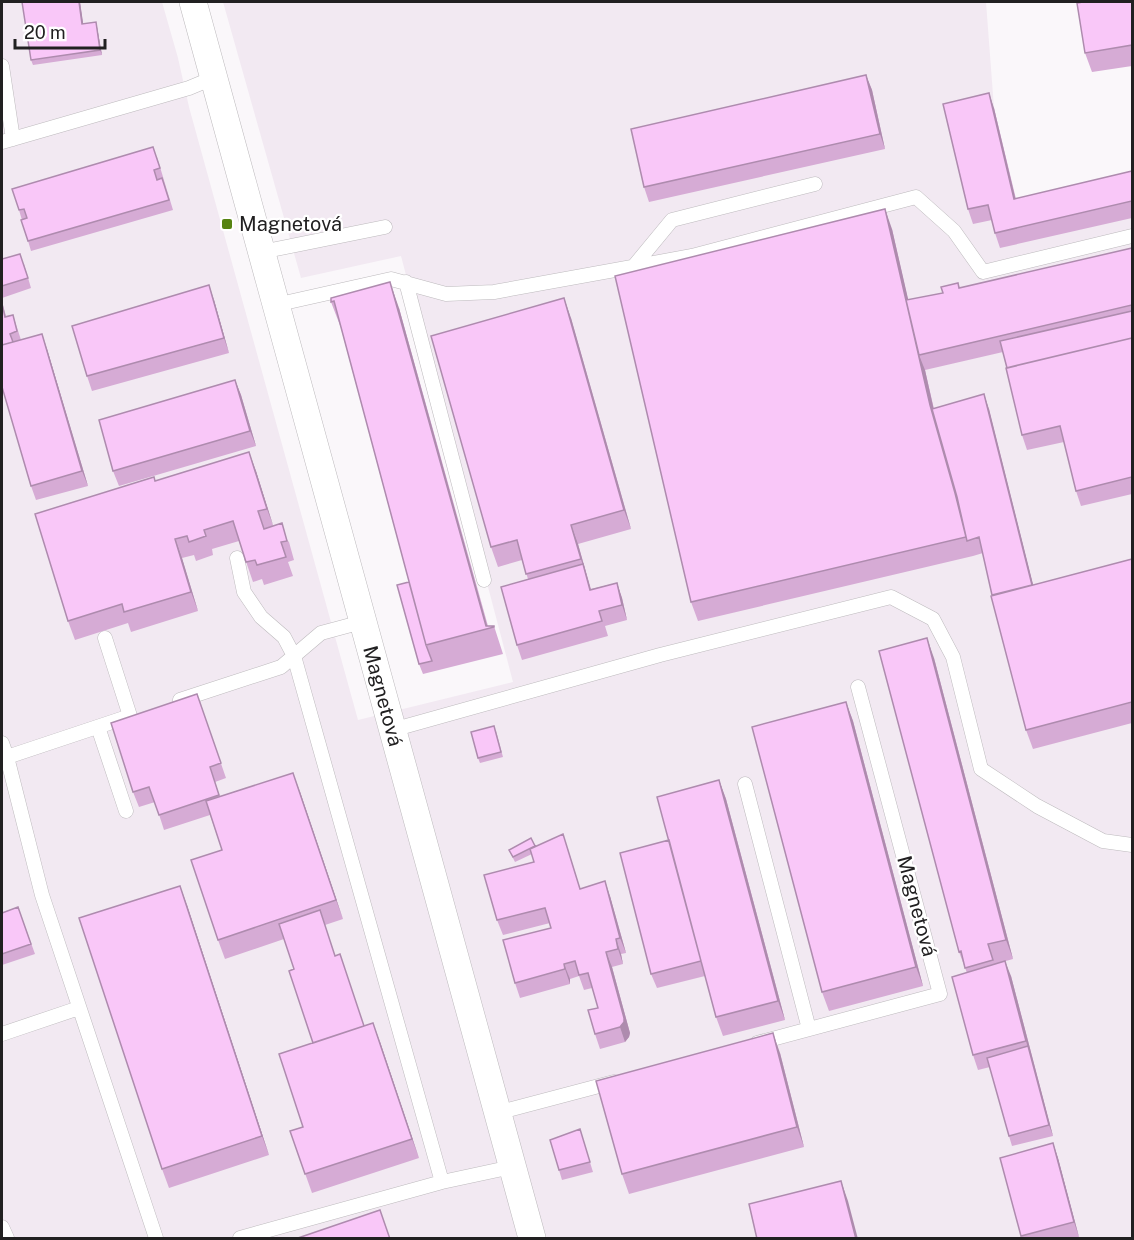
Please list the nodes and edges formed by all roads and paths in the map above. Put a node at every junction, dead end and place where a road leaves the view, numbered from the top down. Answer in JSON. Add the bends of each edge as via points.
{"nodes":[{"id":1,"x":193,"y":2,"type":"edge"},
{"id":2,"x":2,"y":66,"type":"edge"},
{"id":3,"x":213,"y":78,"type":"junction"},
{"id":4,"x":7,"y":140,"type":"edge"},
{"id":5,"x":815,"y":184,"type":"dead end"},
{"id":6,"x":385,"y":227,"type":"dead end"},
{"id":7,"x":1132,"y":236,"type":"edge"},
{"id":8,"x":261,"y":252,"type":"junction"},
{"id":9,"x":634,"y":266,"type":"junction"},
{"id":10,"x":406,"y":282,"type":"junction"},
{"id":11,"x":275,"y":304,"type":"junction"},
{"id":12,"x":237,"y":558,"type":"edge"},
{"id":13,"x":484,"y":580,"type":"dead end"},
{"id":14,"x":362,"y":622,"type":"junction"},
{"id":15,"x":105,"y":638,"type":"edge"},
{"id":16,"x":294,"y":656,"type":"junction"},
{"id":17,"x":858,"y":687,"type":"dead end"},
{"id":18,"x":162,"y":706,"type":"edge"},
{"id":19,"x":98,"y":727,"type":"junction"},
{"id":20,"x":392,"y":730,"type":"junction"},
{"id":21,"x":2,"y":743,"type":"edge"},
{"id":22,"x":7,"y":757,"type":"junction"},
{"id":23,"x":745,"y":784,"type":"dead end"},
{"id":24,"x":126,"y":811,"type":"dead end"},
{"id":25,"x":1132,"y":845,"type":"edge"},
{"id":26,"x":79,"y":1008,"type":"junction"},
{"id":27,"x":809,"y":1029,"type":"junction"},
{"id":28,"x":2,"y":1034,"type":"edge"},
{"id":29,"x":742,"y":1047,"type":"edge"},
{"id":30,"x":630,"y":1077,"type":"edge"},
{"id":31,"x":497,"y":1113,"type":"junction"},
{"id":32,"x":512,"y":1167,"type":"junction"},
{"id":33,"x":442,"y":1182,"type":"junction"},
{"id":34,"x":2,"y":1227,"type":"edge"},
{"id":35,"x":7,"y":1239,"type":"edge"},
{"id":36,"x":156,"y":1239,"type":"edge"},
{"id":37,"x":240,"y":1239,"type":"edge"},
{"id":38,"x":532,"y":1239,"type":"edge"}],
"edges":[{"from":1,"to":3,"type":"street","name":"Magnetová"},
{"from":2,"to":4,"type":"lane"},
{"from":3,"to":4,"type":"lane"},
{"from":3,"to":8,"type":"street","name":"Magnetová"},
{"from":5,"to":9,"type":"lane","via":[[672,220]]},
{"from":6,"to":8,"type":"lane"},
{"from":7,"to":9,"type":"lane","via":[[983,272],[954,231],[916,197],[692,256]]},
{"from":8,"to":11,"type":"street","name":"Magnetová"},
{"from":9,"to":10,"type":"lane","via":[[494,292],[446,294]]},
{"from":10,"to":11,"type":"lane","via":[[391,279]]},
{"from":10,"to":13,"type":"lane"},
{"from":11,"to":14,"type":"street","name":"Magnetová"},
{"from":12,"to":16,"type":"lane","via":[[244,591],[261,617],[284,637]]},
{"from":14,"to":16,"type":"lane","via":[[321,633]]},
{"from":14,"to":20,"type":"street","name":"Magnetová"},
{"from":15,"to":19,"type":"lane","via":[[135,715]]},
{"from":16,"to":18,"type":"lane","via":[[281,667]]},
{"from":16,"to":33,"type":"lane"},
{"from":17,"to":27,"type":"lane","name":"Magnetová","via":[[940,994]]},
{"from":19,"to":22,"type":"lane"},
{"from":19,"to":24,"type":"lane"},
{"from":20,"to":25,"type":"lane","via":[[891,597],[933,619],[953,657],[981,769],[1037,806],[1103,841]]},
{"from":20,"to":31,"type":"street","name":"Magnetová"},
{"from":21,"to":22,"type":"lane"},
{"from":22,"to":26,"type":"lane","via":[[42,895]]},
{"from":23,"to":27,"type":"lane"},
{"from":26,"to":28,"type":"lane"},
{"from":26,"to":36,"type":"lane"},
{"from":27,"to":29,"type":"lane","name":"Magnetová"},
{"from":30,"to":31,"type":"lane"},
{"from":31,"to":32,"type":"street","name":"Magnetová"},
{"from":32,"to":33,"type":"lane"},
{"from":32,"to":38,"type":"street","name":"Magnetová"},
{"from":33,"to":37,"type":"lane"},
{"from":34,"to":35,"type":"lane"}]}
